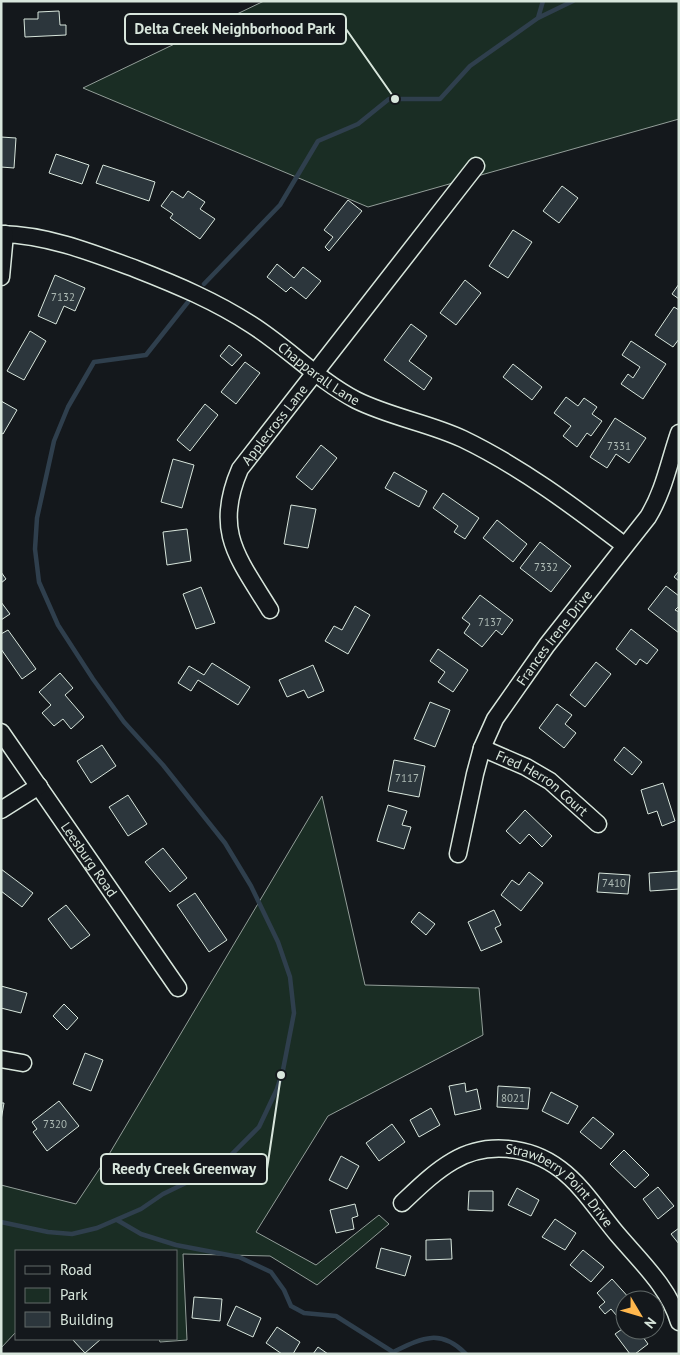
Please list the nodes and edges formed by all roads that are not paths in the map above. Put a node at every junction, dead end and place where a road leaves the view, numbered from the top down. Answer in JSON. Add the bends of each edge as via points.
{"nodes":[{"id":1,"x":476,"y":166,"type":"dead end"},
{"id":2,"x":3,"y":234,"type":"edge"},
{"id":3,"x":1,"y":277,"type":"edge"},
{"id":4,"x":315,"y":372,"type":"junction"},
{"id":5,"x":679,"y":433,"type":"edge"},
{"id":6,"x":624,"y":545,"type":"junction"},
{"id":7,"x":270,"y":610,"type":"dead end"},
{"id":8,"x":1,"y":732,"type":"edge"},
{"id":9,"x":482,"y":748,"type":"junction"},
{"id":10,"x":39,"y":786,"type":"junction"},
{"id":11,"x":1,"y":810,"type":"edge"},
{"id":12,"x":598,"y":824,"type":"dead end"},
{"id":13,"x":458,"y":854,"type":"dead end"},
{"id":14,"x":178,"y":988,"type":"dead end"},
{"id":15,"x":1,"y":1059,"type":"edge"},
{"id":16,"x":23,"y":1063,"type":"dead end"},
{"id":17,"x":402,"y":1203,"type":"dead end"},
{"id":18,"x":679,"y":1322,"type":"edge"}],
"edges":[{"from":1,"to":4,"type":"street","name":"Applecross Lane"},
{"from":2,"to":3,"type":"street"},
{"from":2,"to":4,"type":"street","name":"Chapparall Lane","via":[[52,241],[94,253],[190,290],[252,325]]},
{"from":4,"to":6,"type":"street","name":"Chapparall Lane","via":[[356,400],[444,431],[496,456],[558,495]]},
{"from":4,"to":7,"type":"street","name":"Applecross Lane","via":[[245,460],[229,497],[227,517],[232,541],[240,561]]},
{"from":5,"to":6,"type":"street","name":"Frances Irene Drive","via":[[658,500]]},
{"from":6,"to":9,"type":"street","name":"Frances Irene Drive","via":[[520,682],[495,719]]},
{"from":8,"to":10,"type":"street","name":"Leesburg Road"},
{"from":9,"to":12,"type":"street","name":"Fred Herron Court","via":[[550,781]]},
{"from":9,"to":13,"type":"street","name":"Frances Irene Drive"},
{"from":10,"to":11,"type":"street"},
{"from":10,"to":14,"type":"street","name":"Leesburg Road"},
{"from":15,"to":16,"type":"street"},
{"from":17,"to":18,"type":"street","name":"Strawberry Point Drive","via":[[450,1163],[468,1154],[506,1148],[526,1151],[545,1159],[562,1170],[666,1292]]}]}
